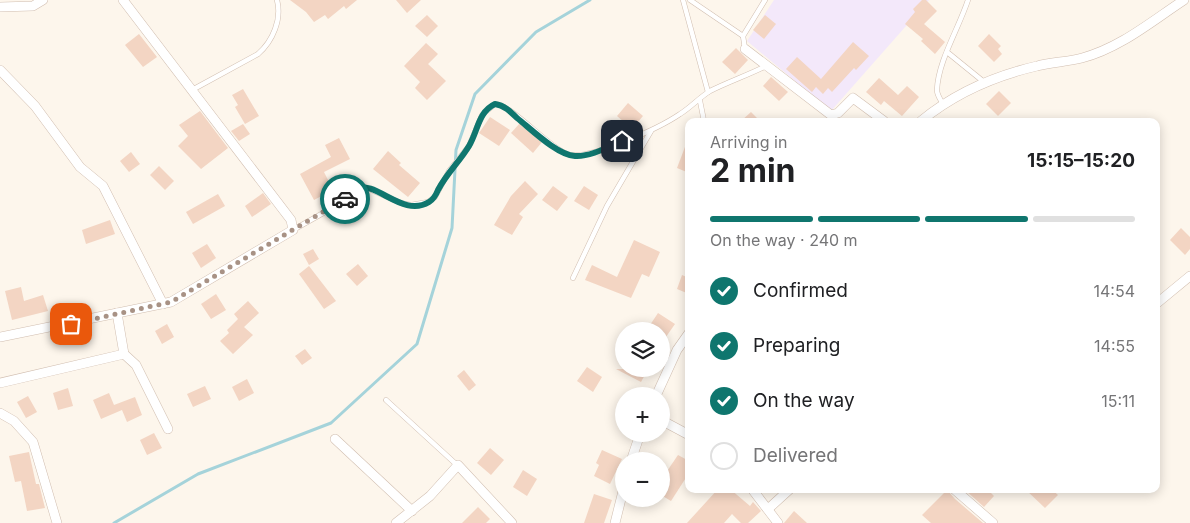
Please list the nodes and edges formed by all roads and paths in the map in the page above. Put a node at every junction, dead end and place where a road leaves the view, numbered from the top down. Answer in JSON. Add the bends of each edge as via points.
{"nodes":[{"id":1,"x":43,"y":0,"type":"edge"},
{"id":2,"x":123,"y":0,"type":"edge"},
{"id":3,"x":277,"y":0,"type":"edge"},
{"id":4,"x":683,"y":0,"type":"edge"},
{"id":5,"x":690,"y":0,"type":"edge"},
{"id":6,"x":765,"y":0,"type":"edge"},
{"id":7,"x":968,"y":0,"type":"edge"},
{"id":8,"x":1184,"y":0,"type":"edge"},
{"id":9,"x":0,"y":7,"type":"edge"},
{"id":10,"x":743,"y":36,"type":"junction"},
{"id":11,"x":745,"y":49,"type":"joint"},
{"id":12,"x":946,"y":52,"type":"junction"},
{"id":13,"x":766,"y":66,"type":"junction"},
{"id":14,"x":0,"y":70,"type":"edge"},
{"id":15,"x":984,"y":82,"type":"junction"},
{"id":16,"x":190,"y":90,"type":"junction"},
{"id":17,"x":708,"y":92,"type":"junction"},
{"id":18,"x":700,"y":101,"type":"junction"},
{"id":19,"x":943,"y":104,"type":"junction"},
{"id":20,"x":703,"y":118,"type":"edge"},
{"id":21,"x":880,"y":118,"type":"edge"},
{"id":22,"x":925,"y":118,"type":"edge"},
{"id":23,"x":651,"y":131,"type":"junction"},
{"id":24,"x":293,"y":230,"type":"junction"},
{"id":25,"x":1190,"y":276,"type":"edge"},
{"id":26,"x":573,"y":278,"type":"dead end"},
{"id":27,"x":1160,"y":301,"type":"edge"},
{"id":28,"x":163,"y":304,"type":"junction"},
{"id":29,"x":117,"y":314,"type":"junction"},
{"id":30,"x":0,"y":337,"type":"edge"},
{"id":31,"x":685,"y":338,"type":"edge"},
{"id":32,"x":124,"y":354,"type":"junction"},
{"id":33,"x":0,"y":383,"type":"edge"},
{"id":34,"x":660,"y":387,"type":"edge"},
{"id":35,"x":386,"y":400,"type":"dead end"},
{"id":36,"x":0,"y":413,"type":"edge"},
{"id":37,"x":670,"y":425,"type":"edge"},
{"id":38,"x":168,"y":429,"type":"dead end"},
{"id":39,"x":685,"y":433,"type":"edge"},
{"id":40,"x":335,"y":439,"type":"dead end"},
{"id":41,"x":458,"y":465,"type":"junction"},
{"id":42,"x":755,"y":493,"type":"edge"},
{"id":43,"x":786,"y":493,"type":"edge"},
{"id":44,"x":959,"y":493,"type":"edge"},
{"id":45,"x":619,"y":507,"type":"edge"},
{"id":46,"x":768,"y":509,"type":"junction"},
{"id":47,"x":412,"y":510,"type":"junction"},
{"id":48,"x":57,"y":523,"type":"edge"},
{"id":49,"x":396,"y":523,"type":"edge"},
{"id":50,"x":512,"y":523,"type":"edge"},
{"id":51,"x":615,"y":523,"type":"edge"},
{"id":52,"x":778,"y":523,"type":"edge"},
{"id":53,"x":993,"y":523,"type":"edge"}],
"edges":[{"from":1,"to":9,"type":"street","via":[[33,6]]},
{"from":2,"to":16,"type":"street"},
{"from":3,"to":16,"type":"lane","via":[[279,16],[265,48]]},
{"from":4,"to":17,"type":"lane"},
{"from":5,"to":10,"type":"lane"},
{"from":6,"to":10,"type":"lane"},
{"from":7,"to":12,"type":"lane","via":[[964,17]]},
{"from":8,"to":15,"type":"street","via":[[1133,35],[1097,53]]},
{"from":10,"to":11,"type":"lane"},
{"from":11,"to":13,"type":"street"},
{"from":12,"to":15,"type":"lane"},
{"from":12,"to":19,"type":"lane","via":[[937,89]]},
{"from":13,"to":17,"type":"lane"},
{"from":13,"to":21,"type":"street","via":[[831,115],[838,113],[854,98]]},
{"from":14,"to":28,"type":"street","via":[[35,106],[80,167],[103,186]]},
{"from":15,"to":19,"type":"street"},
{"from":16,"to":24,"type":"street","via":[[291,220]]},
{"from":17,"to":18,"type":"lane"},
{"from":18,"to":20,"type":"lane"},
{"from":18,"to":23,"type":"lane"},
{"from":19,"to":22,"type":"street"},
{"from":23,"to":24,"type":"lane","via":[[589,154],[574,156],[557,149],[506,108],[495,104],[482,115],[469,146],[435,197],[428,202],[411,205],[367,188],[354,189],[341,203]]},
{"from":23,"to":26,"type":"lane","via":[[612,198]]},
{"from":24,"to":28,"type":"street","via":[[190,293]]},
{"from":25,"to":27,"type":"street"},
{"from":28,"to":29,"type":"street"},
{"from":29,"to":30,"type":"street"},
{"from":29,"to":32,"type":"street"},
{"from":31,"to":34,"type":"street","via":[[676,350]]},
{"from":32,"to":33,"type":"street"},
{"from":32,"to":38,"type":"street","via":[[136,365]]},
{"from":35,"to":41,"type":"lane"},
{"from":36,"to":48,"type":"street","via":[[14,421],[33,442]]},
{"from":37,"to":39,"type":"street"},
{"from":40,"to":47,"type":"street"},
{"from":41,"to":47,"type":"street","via":[[430,496]]},
{"from":41,"to":50,"type":"street"},
{"from":42,"to":46,"type":"street"},
{"from":43,"to":46,"type":"street"},
{"from":44,"to":53,"type":"street"},
{"from":45,"to":51,"type":"street"},
{"from":46,"to":52,"type":"street"},
{"from":47,"to":49,"type":"street"}]}
